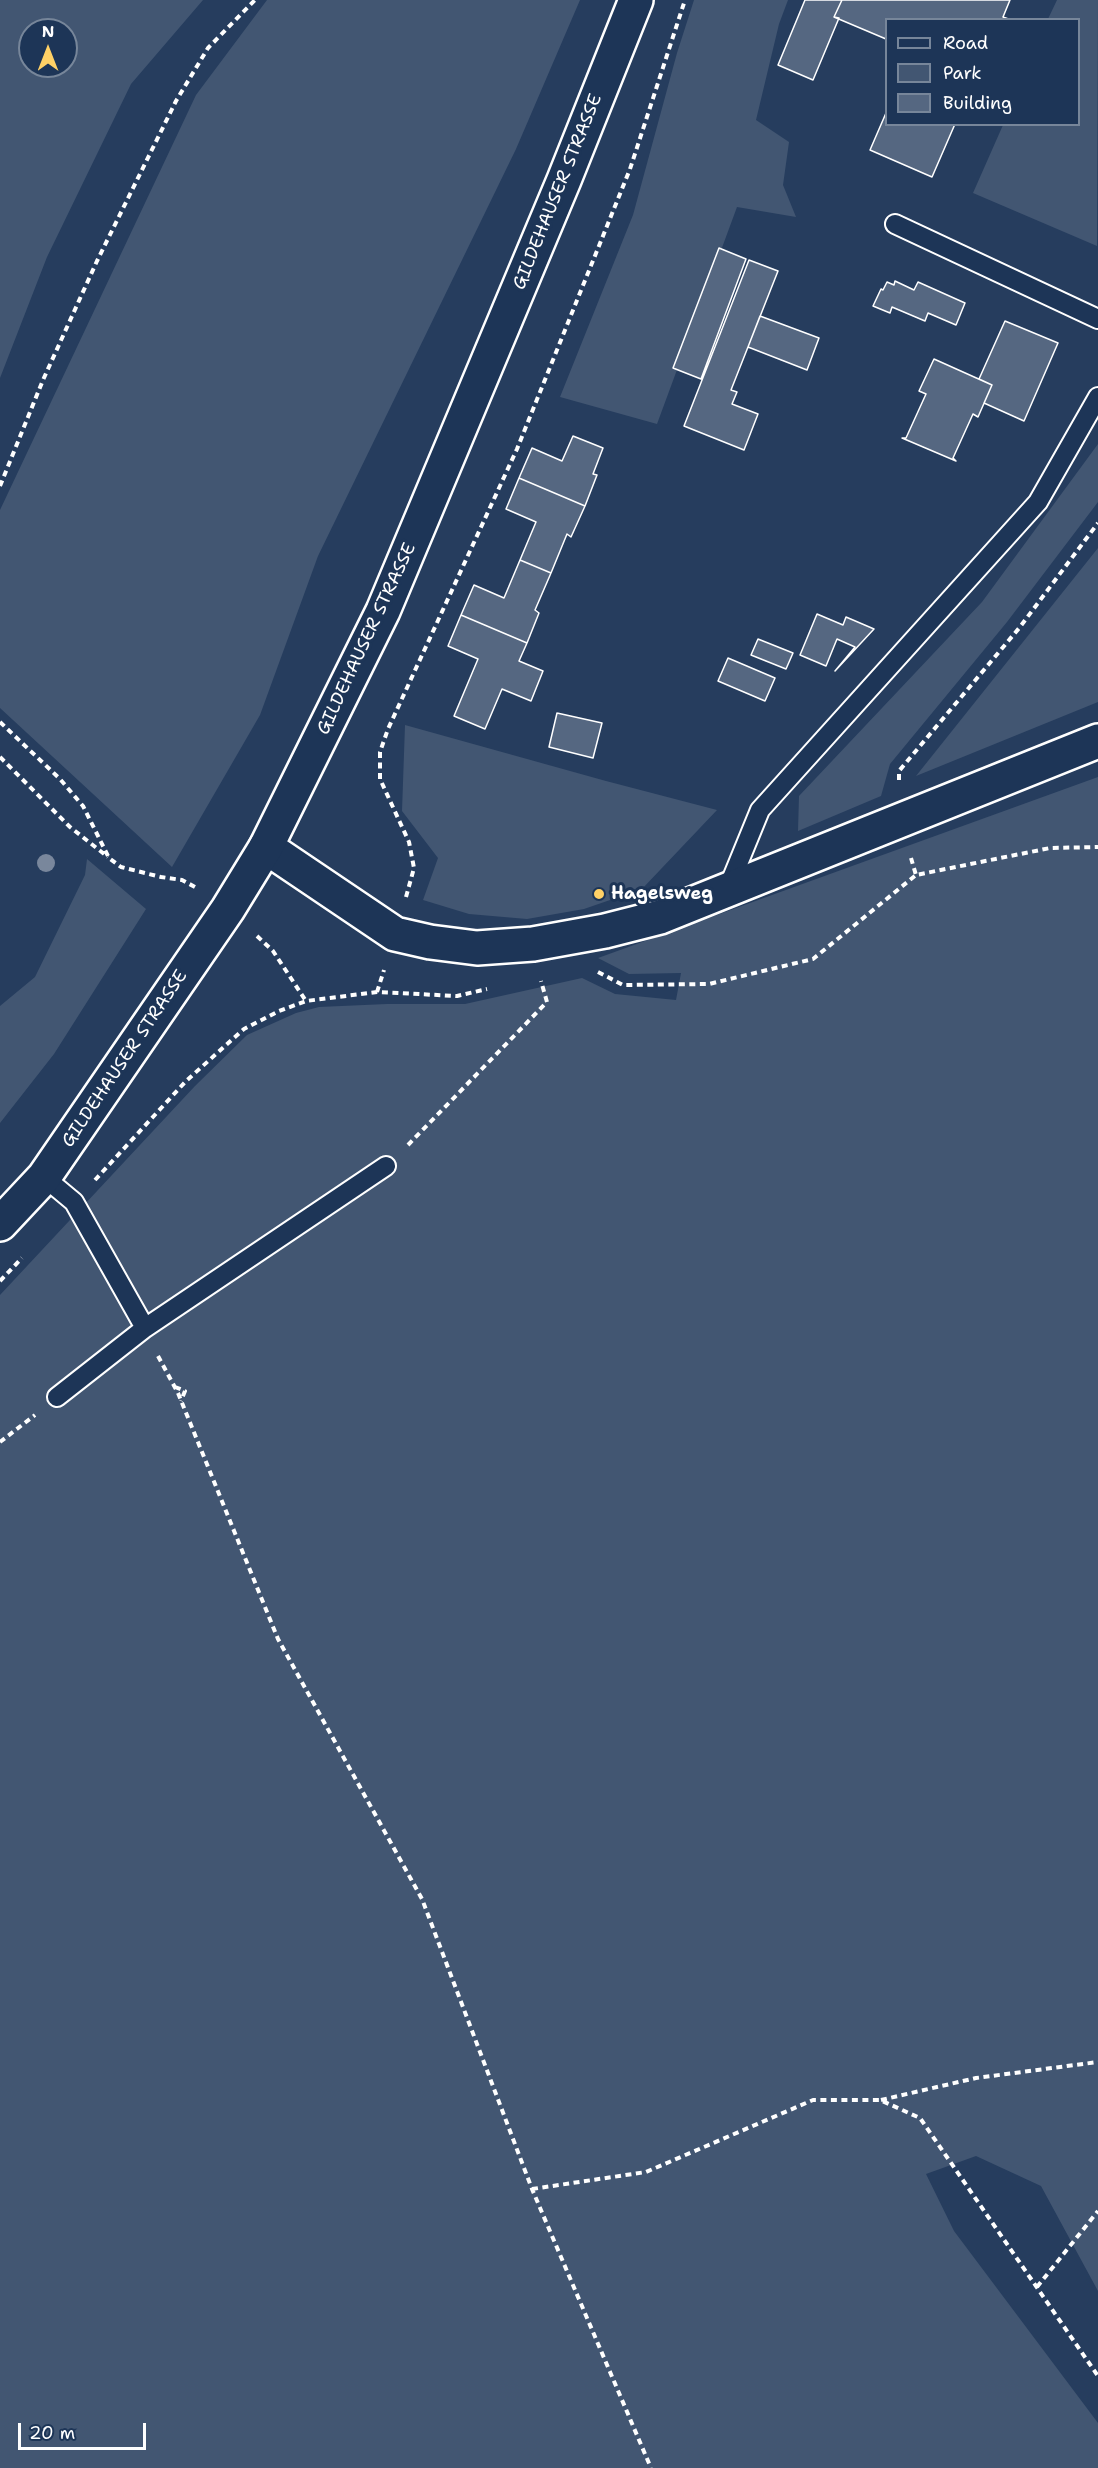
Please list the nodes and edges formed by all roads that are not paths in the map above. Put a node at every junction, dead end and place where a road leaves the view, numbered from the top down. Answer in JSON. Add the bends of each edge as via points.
{"nodes":[{"id":1,"x":636,"y":0,"type":"edge"},
{"id":2,"x":895,"y":224,"type":"dead end"},
{"id":3,"x":1098,"y":319,"type":"edge"},
{"id":4,"x":1098,"y":397,"type":"edge"},
{"id":5,"x":1098,"y":741,"type":"edge"},
{"id":6,"x":266,"y":847,"type":"junction"},
{"id":7,"x":728,"y":888,"type":"junction"},
{"id":8,"x":386,"y":1167,"type":"road end"},
{"id":9,"x":44,"y":1177,"type":"junction"},
{"id":10,"x":0,"y":1224,"type":"edge"},
{"id":11,"x":145,"y":1328,"type":"junction"},
{"id":12,"x":57,"y":1397,"type":"road end"}],
"edges":[{"from":1,"to":6,"type":"main road","name":"GILDEHAUSER STRASSE","via":[[383,611]]},
{"from":2,"to":3,"type":"lane"},
{"from":4,"to":7,"type":"lane","via":[[1038,502],[760,810]]},
{"from":5,"to":7,"type":"main road"},
{"from":6,"to":7,"type":"main road","via":[[395,934],[477,948],[533,944],[605,931],[660,917]]},
{"from":6,"to":9,"type":"main road","name":"GILDEHAUSER STRASSE","via":[[228,909]]},
{"from":8,"to":11,"type":"lane"},
{"from":9,"to":10,"type":"main road","name":"GILDEHAUSER STRASSE"},
{"from":9,"to":11,"type":"lane","via":[[74,1202]]},
{"from":11,"to":12,"type":"lane"}]}
